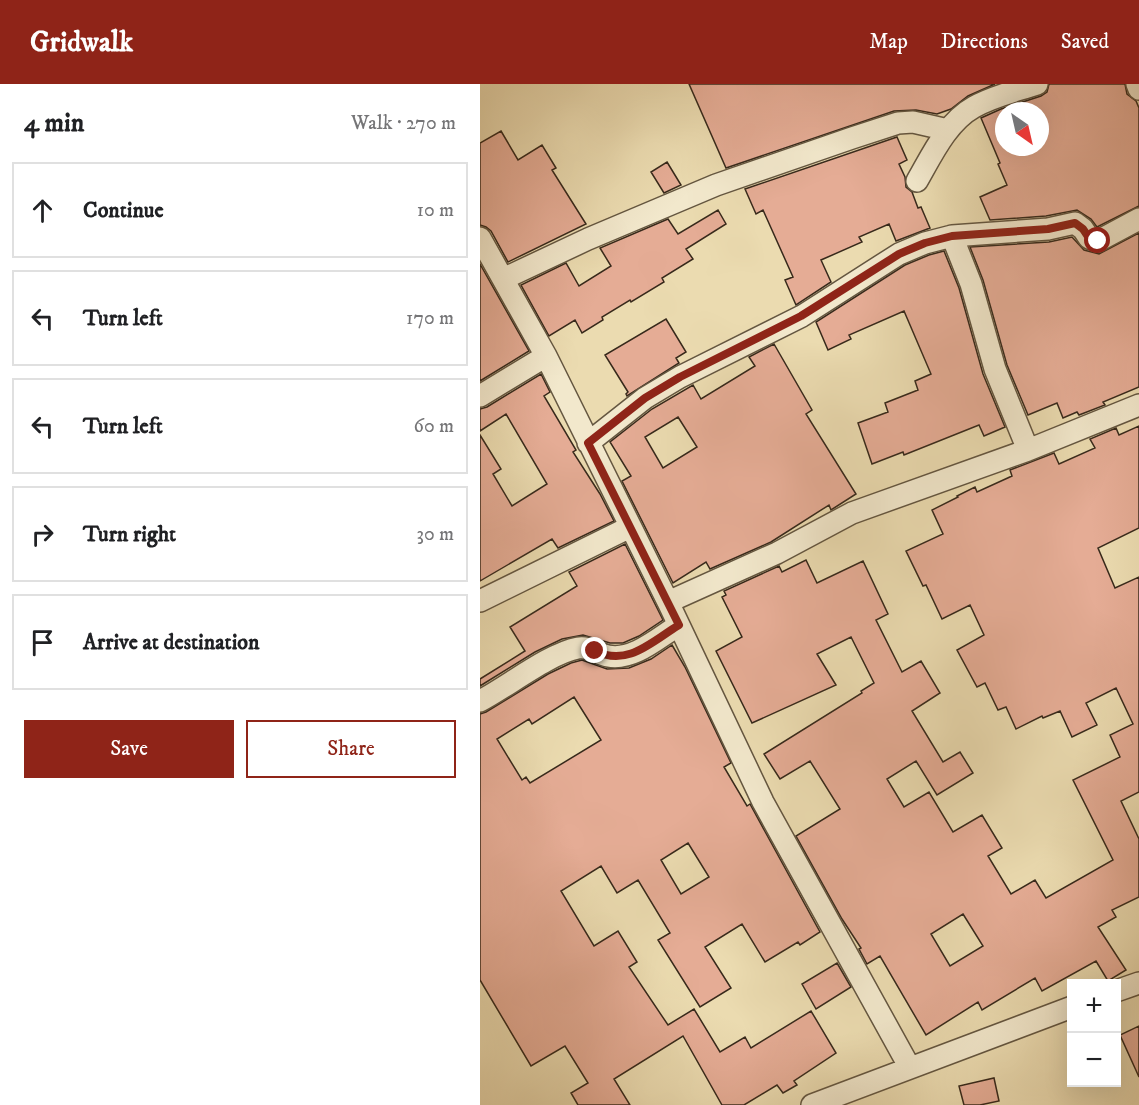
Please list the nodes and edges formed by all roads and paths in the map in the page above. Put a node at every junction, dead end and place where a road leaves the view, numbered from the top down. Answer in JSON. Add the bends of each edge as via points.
{"nodes":[{"id":1,"x":1037,"y":84,"type":"edge"},
{"id":2,"x":1137,"y":84,"type":"edge"},
{"id":3,"x":1139,"y":89,"type":"edge"},
{"id":4,"x":948,"y":130,"type":"junction"},
{"id":5,"x":917,"y":182,"type":"dead end"},
{"id":6,"x":1139,"y":219,"type":"edge"},
{"id":7,"x":952,"y":236,"type":"junction"},
{"id":8,"x":480,"y":238,"type":"edge"},
{"id":9,"x":503,"y":279,"type":"junction"},
{"id":10,"x":546,"y":356,"type":"junction"},
{"id":11,"x":480,"y":396,"type":"edge"},
{"id":12,"x":1139,"y":405,"type":"edge"},
{"id":13,"x":588,"y":443,"type":"junction"},
{"id":14,"x":1028,"y":450,"type":"junction"},
{"id":15,"x":630,"y":526,"type":"junction"},
{"id":16,"x":480,"y":601,"type":"edge"},
{"id":17,"x":668,"y":602,"type":"junction"},
{"id":18,"x":679,"y":625,"type":"junction"},
{"id":19,"x":480,"y":701,"type":"edge"},
{"id":20,"x":1139,"y":983,"type":"edge"},
{"id":21,"x":1121,"y":989,"type":"edge"},
{"id":22,"x":1067,"y":1009,"type":"edge"},
{"id":23,"x":910,"y":1068,"type":"junction"},
{"id":24,"x":812,"y":1105,"type":"edge"}],
"edges":[{"from":1,"to":4,"type":"street","via":[[973,107]]},
{"from":2,"to":3,"type":"street"},
{"from":4,"to":5,"type":"street"},
{"from":4,"to":9,"type":"street","via":[[913,122],[898,123],[739,176]]},
{"from":6,"to":7,"type":"street","via":[[1098,241],[1089,238],[1075,223],[1048,229]]},
{"from":7,"to":13,"type":"street","via":[[899,254],[801,316],[680,377],[645,398]]},
{"from":7,"to":14,"type":"street","via":[[971,284],[995,369]]},
{"from":8,"to":9,"type":"street"},
{"from":9,"to":10,"type":"street"},
{"from":10,"to":11,"type":"street"},
{"from":10,"to":13,"type":"street"},
{"from":12,"to":14,"type":"street"},
{"from":13,"to":15,"type":"street"},
{"from":14,"to":17,"type":"street","via":[[852,513],[777,553]]},
{"from":15,"to":16,"type":"street"},
{"from":15,"to":17,"type":"street"},
{"from":17,"to":18,"type":"street"},
{"from":18,"to":19,"type":"street","via":[[629,656],[605,656],[581,647],[564,652]]},
{"from":18,"to":23,"type":"street","via":[[764,802]]},
{"from":20,"to":21,"type":"street"},
{"from":22,"to":23,"type":"street"},
{"from":23,"to":24,"type":"street"}]}
